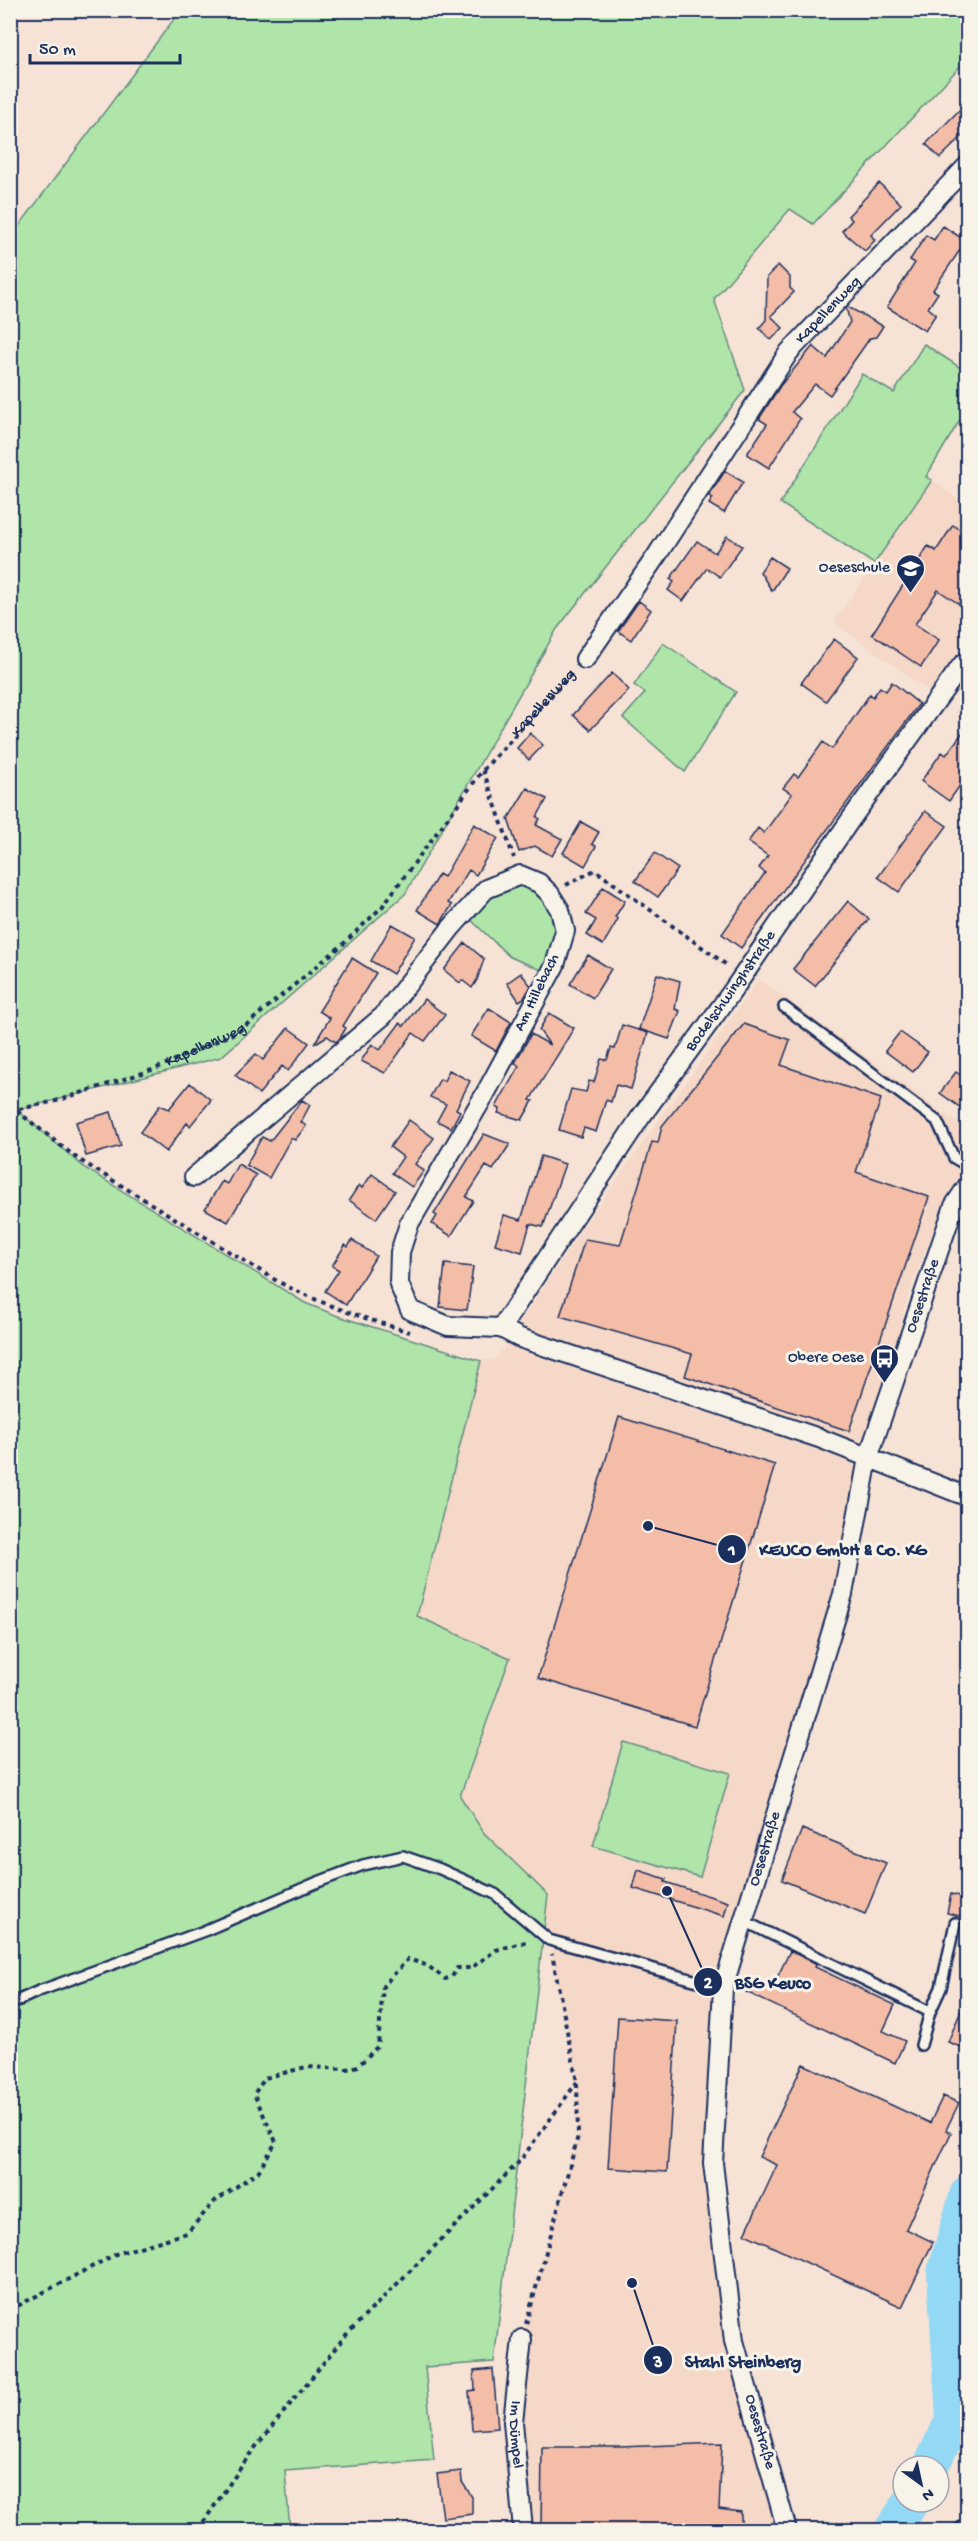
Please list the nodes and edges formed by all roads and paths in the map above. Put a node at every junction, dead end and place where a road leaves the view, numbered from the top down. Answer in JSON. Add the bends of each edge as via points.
{"nodes":[{"id":1,"x":968,"y":165,"type":"edge"},
{"id":2,"x":585,"y":659,"type":"joint"},
{"id":3,"x":968,"y":661,"type":"edge"},
{"id":4,"x":483,"y":770,"type":"junction"},
{"id":5,"x":520,"y":875,"type":"junction"},
{"id":6,"x":550,"y":894,"type":"junction"},
{"id":7,"x":742,"y":977,"type":"junction"},
{"id":8,"x":784,"y":1007,"type":"dead end"},
{"id":9,"x":16,"y":1110,"type":"junction"},
{"id":10,"x":10,"y":1111,"type":"edge"},
{"id":11,"x":968,"y":1166,"type":"edge"},
{"id":12,"x":194,"y":1177,"type":"dead end"},
{"id":13,"x":968,"y":1185,"type":"edge"},
{"id":14,"x":501,"y":1328,"type":"junction"},
{"id":15,"x":412,"y":1333,"type":"dead end"},
{"id":16,"x":868,"y":1458,"type":"junction"},
{"id":17,"x":968,"y":1497,"type":"edge"},
{"id":18,"x":744,"y":1921,"type":"junction"},
{"id":19,"x":955,"y":1923,"type":"dead end"},
{"id":20,"x":550,"y":1941,"type":"junction"},
{"id":21,"x":723,"y":1988,"type":"junction"},
{"id":22,"x":10,"y":2004,"type":"edge"},
{"id":23,"x":930,"y":2012,"type":"junction"},
{"id":24,"x":921,"y":2045,"type":"dead end"},
{"id":25,"x":577,"y":2082,"type":"junction"},
{"id":26,"x":10,"y":2310,"type":"edge"},
{"id":27,"x":522,"y":2339,"type":"joint"},
{"id":28,"x":968,"y":2522,"type":"edge"},
{"id":29,"x":198,"y":2530,"type":"edge"},
{"id":30,"x":523,"y":2530,"type":"edge"},
{"id":31,"x":787,"y":2530,"type":"edge"},
{"id":32,"x":958,"y":2530,"type":"edge"}],
"edges":[{"from":1,"to":2,"type":"street","name":"Kapellenweg","via":[[789,352]]},
{"from":2,"to":4,"type":"path","name":"Kapellenweg"},
{"from":3,"to":7,"type":"street","name":"Bodelschwinghstraße","via":[[962,664]]},
{"from":4,"to":5,"type":"path"},
{"from":4,"to":9,"type":"path","name":"Kapellenweg","via":[[382,907],[239,1031],[155,1069]]},
{"from":5,"to":6,"type":"street","via":[[539,883]]},
{"from":5,"to":12,"type":"street","via":[[486,889],[383,1016]]},
{"from":6,"to":7,"type":"path","via":[[595,870]]},
{"from":6,"to":14,"type":"street","name":"Am Hillebach","via":[[560,910],[565,931],[555,965],[409,1224],[400,1252],[399,1284],[410,1310],[448,1326]]},
{"from":7,"to":14,"type":"street","name":"Bodelschwinghstraße","via":[[640,1118]]},
{"from":8,"to":11,"type":"lane","via":[[937,1121],[954,1158]]},
{"from":9,"to":10,"type":"path","name":"Kapellenweg"},
{"from":9,"to":15,"type":"path","via":[[78,1159],[277,1281],[340,1311]]},
{"from":13,"to":16,"type":"street","name":"Oesestraße","via":[[954,1206]]},
{"from":14,"to":16,"type":"street","via":[[519,1338]]},
{"from":16,"to":17,"type":"street"},
{"from":16,"to":18,"type":"street","name":"Oesestraße","via":[[843,1594]]},
{"from":18,"to":21,"type":"street","name":"Oesestraße"},
{"from":18,"to":23,"type":"lane"},
{"from":19,"to":23,"type":"lane","via":[[941,1988]]},
{"from":20,"to":21,"type":"lane"},
{"from":20,"to":22,"type":"lane","via":[[495,1894],[403,1856],[363,1865],[204,1931]]},
{"from":20,"to":25,"type":"path"},
{"from":20,"to":26,"type":"path","via":[[527,1941],[496,1950],[471,1968],[457,1968],[452,1977],[445,1979],[428,1966],[408,1959],[382,1986],[378,2046],[358,2066],[306,2067],[265,2078],[254,2094],[276,2142],[258,2172],[215,2201],[187,2233],[116,2254]]},
{"from":21,"to":31,"type":"street","name":"Oesestraße","via":[[713,2163],[734,2341]]},
{"from":23,"to":24,"type":"lane"},
{"from":25,"to":27,"type":"path","via":[[578,2136]]},
{"from":25,"to":29,"type":"path","via":[[520,2161],[346,2335],[250,2454]]},
{"from":27,"to":30,"type":"street","name":"Im Dümpel","via":[[513,2422]]},
{"from":28,"to":32,"type":"lane"}]}
